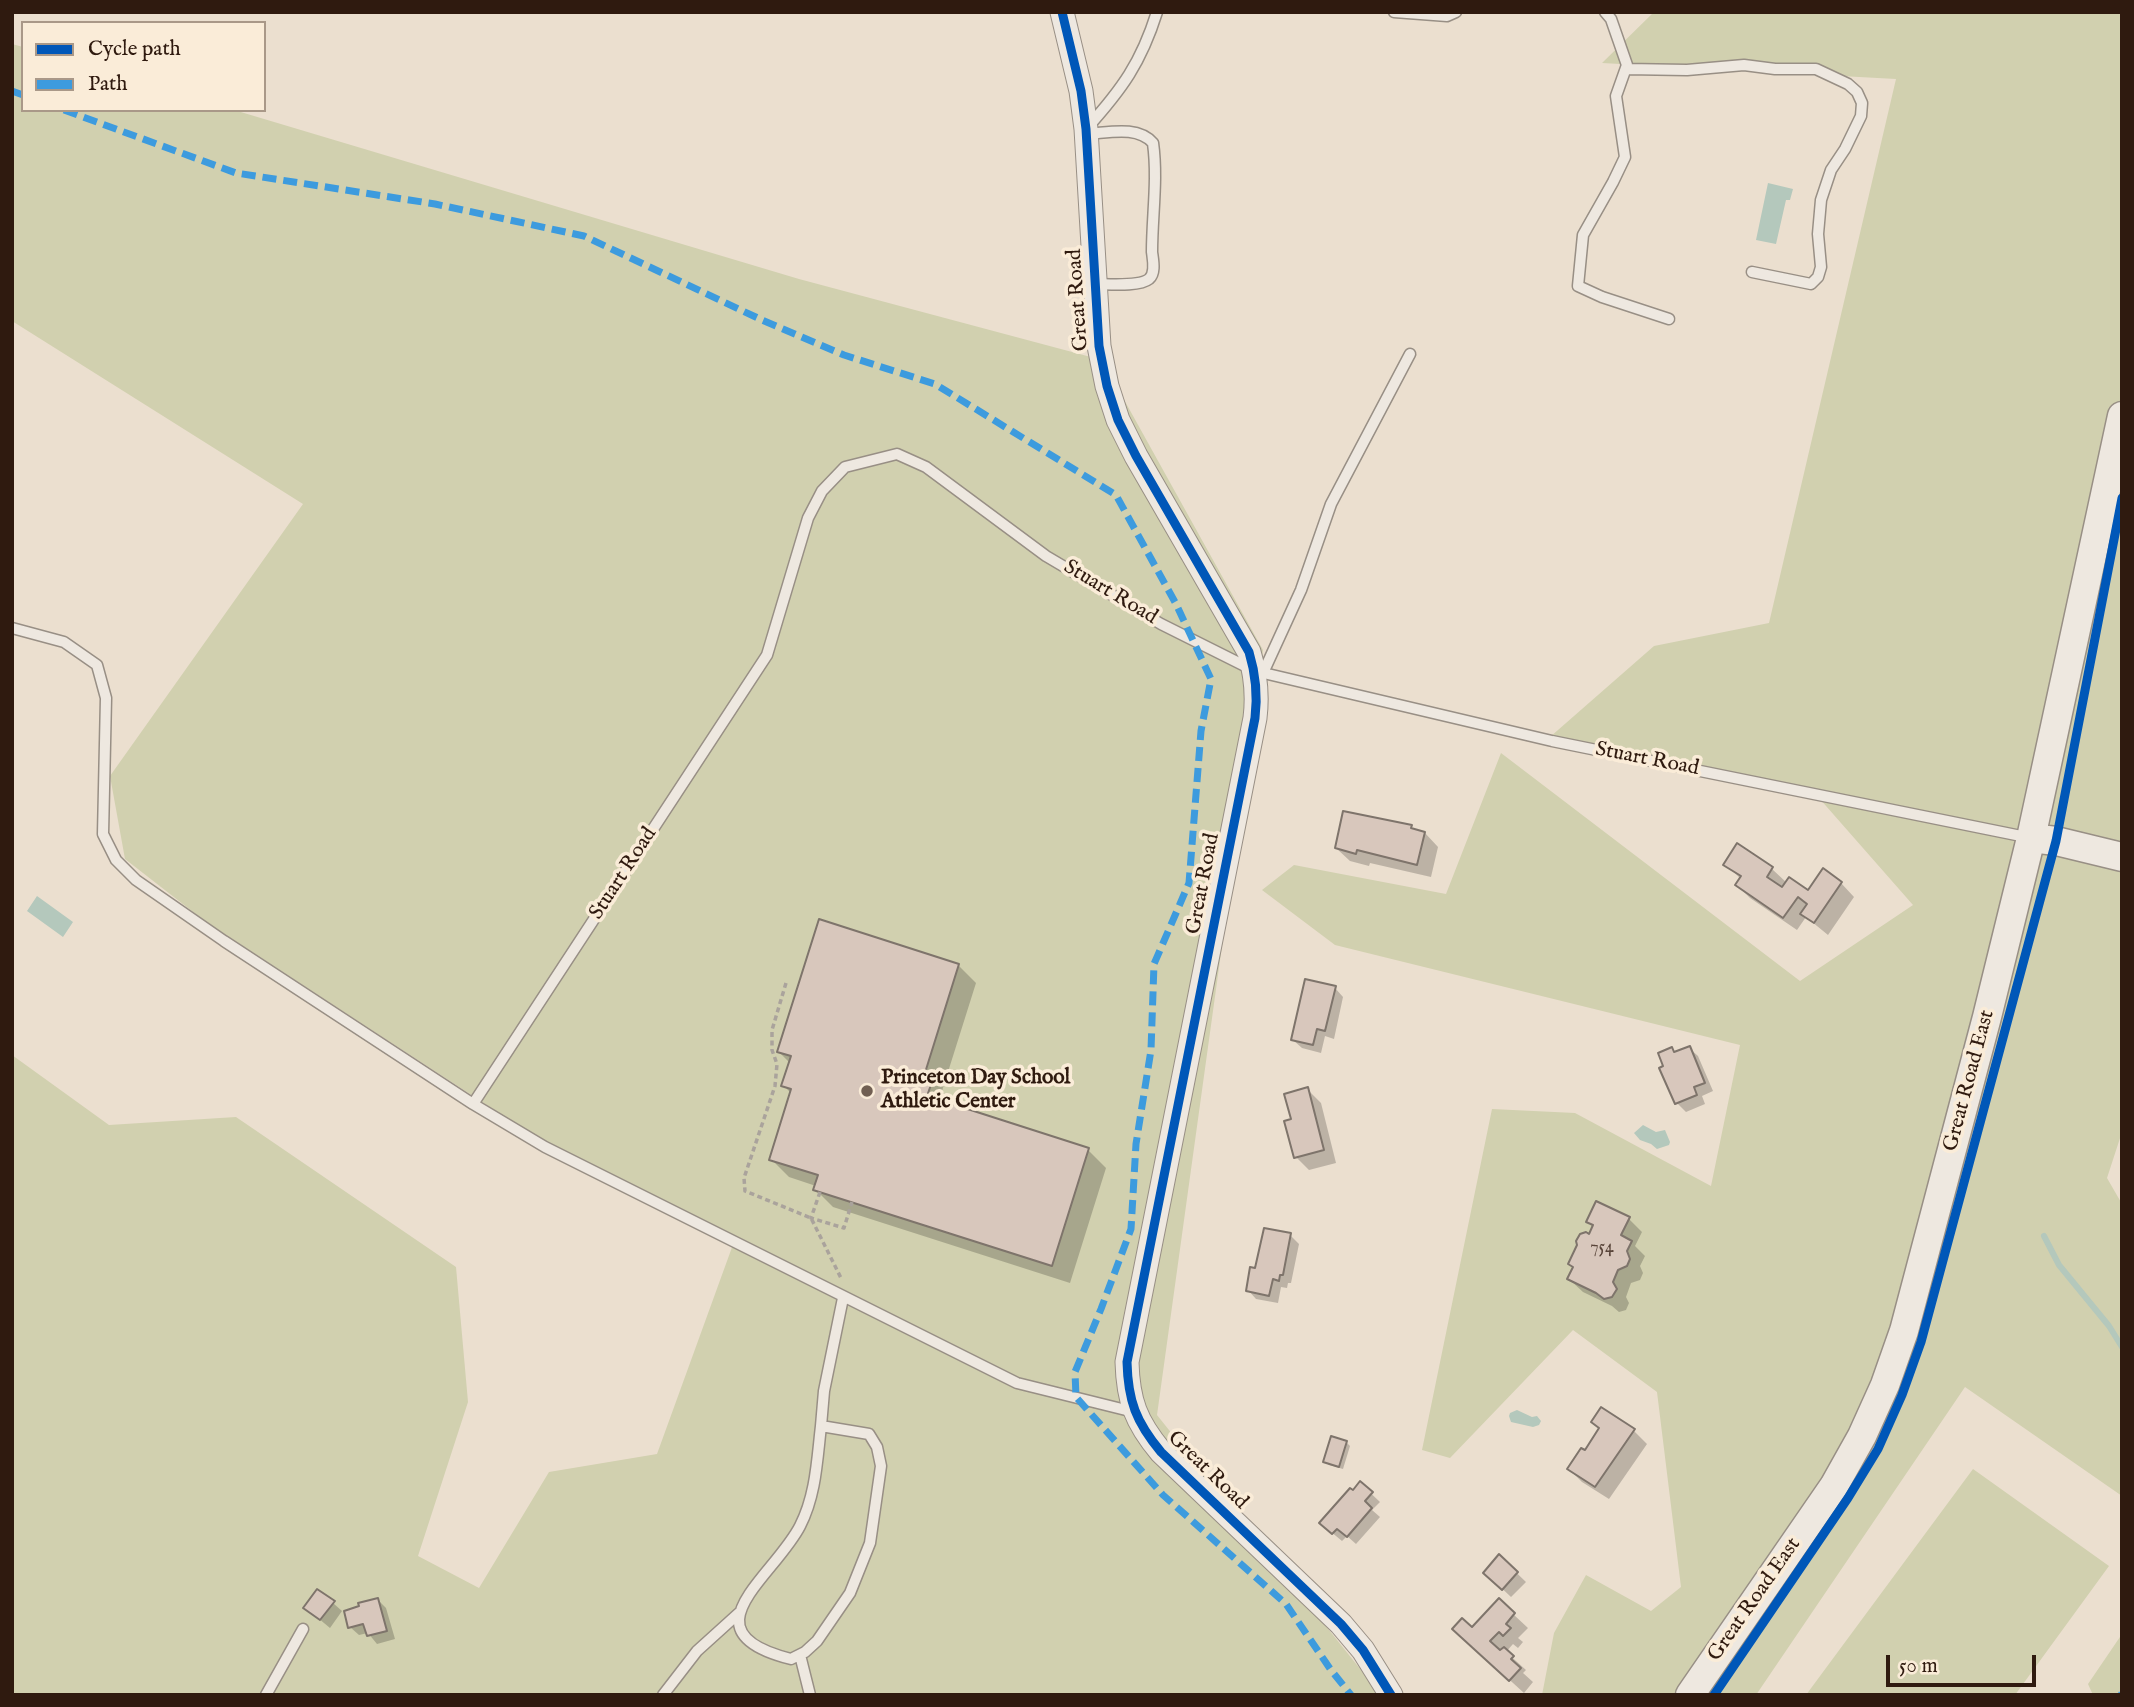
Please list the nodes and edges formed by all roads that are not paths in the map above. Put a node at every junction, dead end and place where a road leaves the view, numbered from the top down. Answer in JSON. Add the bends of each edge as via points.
{"nodes":[{"id":1,"x":1062,"y":12,"type":"edge"},
{"id":2,"x":1157,"y":12,"type":"edge"},
{"id":3,"x":1394,"y":12,"type":"edge"},
{"id":4,"x":1456,"y":12,"type":"edge"},
{"id":5,"x":1605,"y":12,"type":"edge"},
{"id":6,"x":1626,"y":69,"type":"junction"},
{"id":7,"x":1086,"y":132,"type":"junction"},
{"id":8,"x":1752,"y":272,"type":"dead end"},
{"id":9,"x":1095,"y":284,"type":"junction"},
{"id":10,"x":1669,"y":318,"type":"dead end"},
{"id":11,"x":1410,"y":354,"type":"dead end"},
{"id":12,"x":2122,"y":416,"type":"edge"},
{"id":13,"x":12,"y":628,"type":"edge"},
{"id":14,"x":1259,"y":672,"type":"junction"},
{"id":15,"x":2031,"y":838,"type":"junction"},
{"id":16,"x":2122,"y":858,"type":"edge"},
{"id":17,"x":473,"y":1104,"type":"junction"},
{"id":18,"x":843,"y":1297,"type":"junction"},
{"id":19,"x":1134,"y":1412,"type":"junction"},
{"id":20,"x":821,"y":1426,"type":"junction"},
{"id":21,"x":739,"y":1613,"type":"junction"},
{"id":22,"x":303,"y":1629,"type":"dead end"},
{"id":23,"x":800,"y":1655,"type":"junction"},
{"id":24,"x":266,"y":1695,"type":"edge"},
{"id":25,"x":663,"y":1695,"type":"edge"},
{"id":26,"x":810,"y":1695,"type":"edge"},
{"id":27,"x":1391,"y":1695,"type":"edge"},
{"id":28,"x":1690,"y":1695,"type":"edge"}],
"edges":[{"from":1,"to":7,"type":"street","name":"Great Road"},
{"from":2,"to":7,"type":"lane","via":[[1133,72]]},
{"from":3,"to":4,"type":"lane","via":[[1447,16]]},
{"from":5,"to":6,"type":"lane"},
{"from":6,"to":8,"type":"lane","via":[[1744,65],[1816,69],[1857,92],[1861,116],[1831,170],[1821,200],[1818,277],[1811,284]]},
{"from":6,"to":10,"type":"lane","via":[[1616,96],[1625,157],[1583,235],[1578,286],[1601,298]]},
{"from":7,"to":9,"type":"street","name":"Great Road"},
{"from":7,"to":9,"type":"lane","via":[[1140,133],[1153,143],[1155,157],[1153,273],[1142,282]]},
{"from":9,"to":14,"type":"street","name":"Great Road","via":[[1099,346],[1118,420]]},
{"from":11,"to":14,"type":"lane","via":[[1331,505],[1301,590]]},
{"from":12,"to":15,"type":"street","name":"Great Road East"},
{"from":13,"to":17,"type":"lane","via":[[64,642],[97,665],[106,698],[103,834],[116,860],[136,880],[224,941]]},
{"from":14,"to":15,"type":"lane","name":"Stuart Road","via":[[1552,741]]},
{"from":14,"to":17,"type":"lane","name":"Stuart Road","via":[[1161,624],[1046,556],[926,467],[897,454],[845,467],[822,491],[808,518],[767,655]]},
{"from":14,"to":19,"type":"street","name":"Great Road","via":[[1255,718],[1128,1362]]},
{"from":15,"to":16,"type":"street","name":"Stuart Road"},
{"from":15,"to":28,"type":"street","name":"Great Road East","via":[[1904,1331],[1885,1385],[1833,1486]]},
{"from":17,"to":18,"type":"lane","via":[[545,1147]]},
{"from":18,"to":19,"type":"lane","via":[[1017,1383]]},
{"from":18,"to":20,"type":"lane"},
{"from":19,"to":27,"type":"street","name":"Great Road","via":[[1161,1452],[1341,1624]]},
{"from":20,"to":21,"type":"lane","via":[[811,1500],[801,1524]]},
{"from":20,"to":23,"type":"lane","via":[[869,1434],[881,1466],[870,1543],[850,1593],[817,1641]]},
{"from":21,"to":23,"type":"lane","via":[[740,1630],[751,1644],[791,1660]]},
{"from":21,"to":25,"type":"lane","via":[[696,1651]]},
{"from":22,"to":24,"type":"lane"},
{"from":23,"to":26,"type":"lane"}]}
